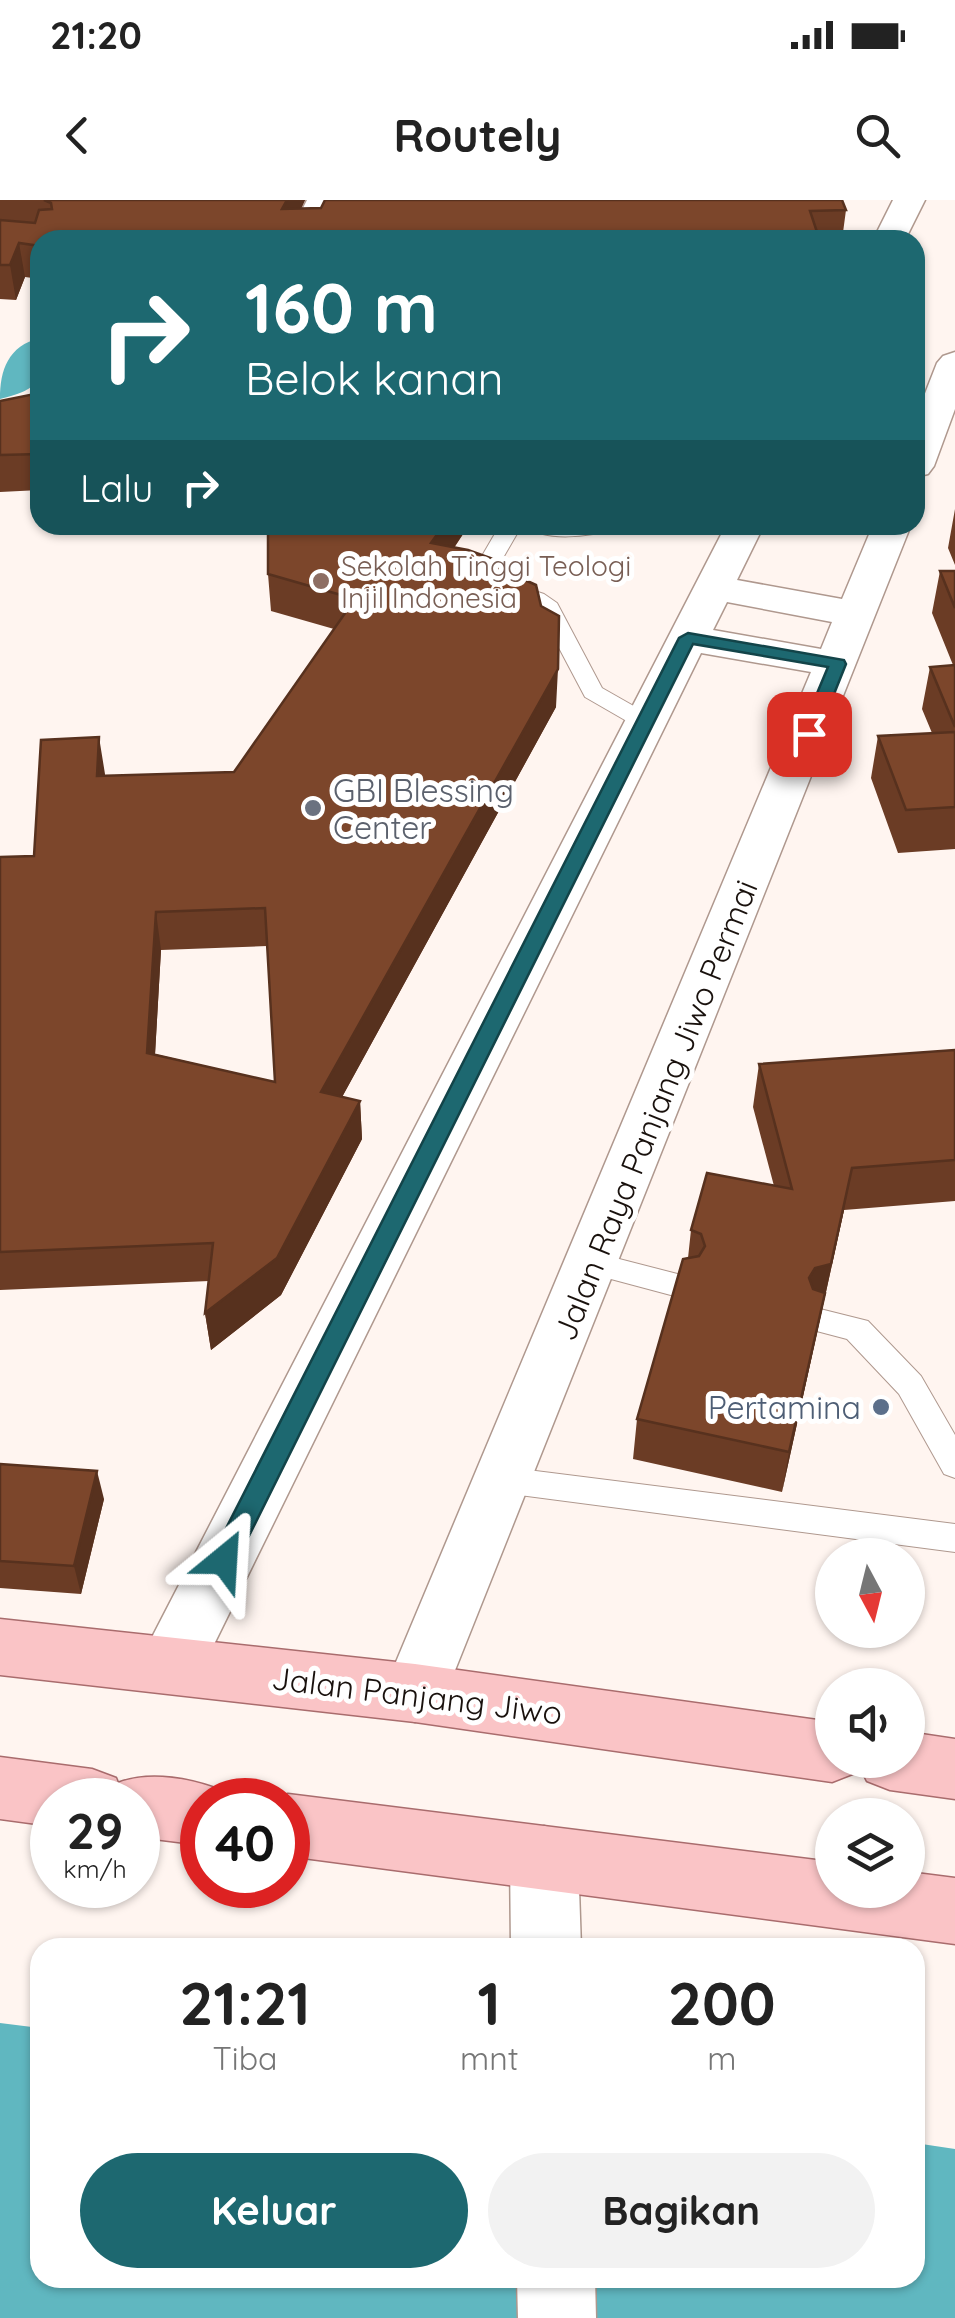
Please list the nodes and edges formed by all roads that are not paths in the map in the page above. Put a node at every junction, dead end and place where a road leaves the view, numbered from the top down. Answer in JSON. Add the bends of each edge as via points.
{"nodes":[{"id":1,"x":323,"y":200,"type":"edge"},
{"id":2,"x":909,"y":200,"type":"edge"},
{"id":3,"x":308,"y":230,"type":"edge"},
{"id":4,"x":894,"y":230,"type":"edge"},
{"id":5,"x":955,"y":362,"type":"edge"},
{"id":6,"x":925,"y":440,"type":"edge"},
{"id":7,"x":505,"y":535,"type":"edge"},
{"id":8,"x":740,"y":535,"type":"edge"},
{"id":9,"x":888,"y":535,"type":"edge"},
{"id":10,"x":713,"y":587,"type":"junction"},
{"id":11,"x":857,"y":614,"type":"junction"},
{"id":12,"x":688,"y":638,"type":"junction"},
{"id":13,"x":838,"y":664,"type":"junction"},
{"id":14,"x":645,"y":722,"type":"junction"},
{"id":15,"x":592,"y":1263,"type":"junction"},
{"id":16,"x":682,"y":1286,"type":"edge"},
{"id":17,"x":820,"y":1321,"type":"edge"},
{"id":18,"x":955,"y":1465,"type":"edge"},
{"id":19,"x":504,"y":1480,"type":"junction"},
{"id":20,"x":955,"y":1538,"type":"edge"},
{"id":21,"x":0,"y":1647,"type":"edge"},
{"id":22,"x":171,"y":1665,"type":"junction"},
{"id":23,"x":415,"y":1693,"type":"junction"},
{"id":24,"x":815,"y":1750,"type":"edge"},
{"id":25,"x":925,"y":1765,"type":"edge"},
{"id":26,"x":955,"y":1769,"type":"edge"},
{"id":27,"x":0,"y":1788,"type":"edge"},
{"id":28,"x":30,"y":1792,"type":"edge"},
{"id":29,"x":310,"y":1828,"type":"edge"},
{"id":30,"x":544,"y":1858,"type":"junction"},
{"id":31,"x":955,"y":1911,"type":"edge"},
{"id":32,"x":546,"y":1938,"type":"edge"},
{"id":33,"x":556,"y":2288,"type":"edge"},
{"id":34,"x":557,"y":2318,"type":"edge"}],
"edges":[{"from":1,"to":3,"type":"street"},
{"from":2,"to":4,"type":"street"},
{"from":5,"to":6,"type":"street"},
{"from":7,"to":14,"type":"lane","via":[[480,580],[549,608],[592,692]]},
{"from":8,"to":10,"type":"street"},
{"from":9,"to":11,"type":"street","name":"Jalan Raya Panjang Jiwo Permai"},
{"from":10,"to":11,"type":"street"},
{"from":10,"to":12,"type":"street"},
{"from":11,"to":13,"type":"street","name":"Jalan Raya Panjang Jiwo Permai"},
{"from":12,"to":13,"type":"street"},
{"from":12,"to":14,"type":"street"},
{"from":13,"to":15,"type":"street","name":"Jalan Raya Panjang Jiwo Permai"},
{"from":14,"to":22,"type":"street"},
{"from":15,"to":16,"type":"lane"},
{"from":15,"to":19,"type":"street","name":"Jalan Raya Panjang Jiwo Permai"},
{"from":17,"to":18,"type":"lane","via":[[857,1330],[910,1385]]},
{"from":19,"to":20,"type":"lane"},
{"from":19,"to":23,"type":"street","name":"Jalan Raya Panjang Jiwo Permai"},
{"from":21,"to":22,"type":"main road","name":"Jalan Panjang Jiwo"},
{"from":22,"to":23,"type":"main road","name":"Jalan Panjang Jiwo"},
{"from":23,"to":24,"type":"main road","name":"Jalan Panjang Jiwo"},
{"from":25,"to":26,"type":"main road"},
{"from":27,"to":28,"type":"main road"},
{"from":29,"to":30,"type":"main road"},
{"from":30,"to":31,"type":"main road"},
{"from":30,"to":32,"type":"street"},
{"from":33,"to":34,"type":"street"}]}
